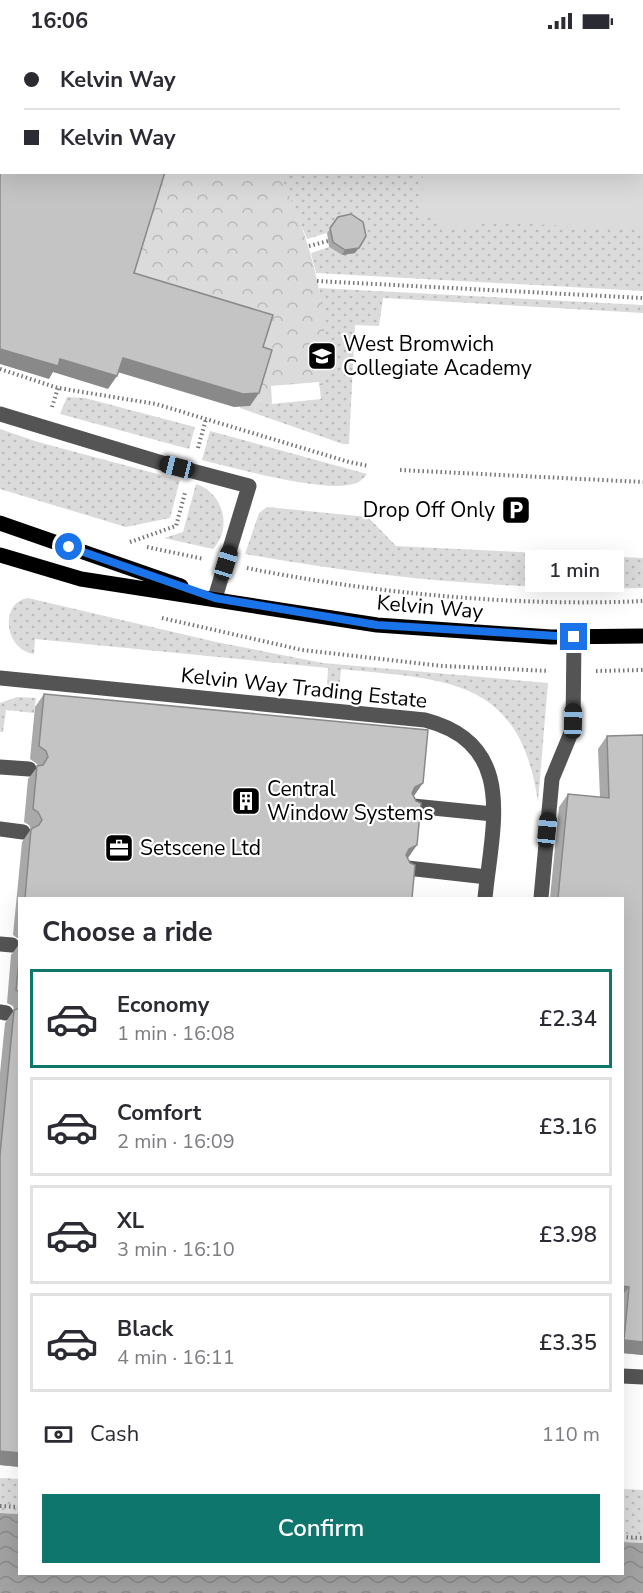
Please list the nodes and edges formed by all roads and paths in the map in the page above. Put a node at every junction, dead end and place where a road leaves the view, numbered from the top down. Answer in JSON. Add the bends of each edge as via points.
{"nodes":[{"id":1,"x":328,"y":241,"type":"dead end"},
{"id":2,"x":309,"y":246,"type":"dead end"},
{"id":3,"x":317,"y":281,"type":"dead end"},
{"id":4,"x":643,"y":298,"type":"edge"},
{"id":5,"x":0,"y":369,"type":"edge"},
{"id":6,"x":0,"y":414,"type":"edge"},
{"id":7,"x":206,"y":419,"type":"junction"},
{"id":8,"x":196,"y":454,"type":"dead end"},
{"id":9,"x":369,"y":466,"type":"dead end"},
{"id":10,"x":400,"y":470,"type":"dead end"},
{"id":11,"x":643,"y":482,"type":"edge"},
{"id":12,"x":187,"y":486,"type":"dead end"},
{"id":13,"x":0,"y":523,"type":"edge"},
{"id":14,"x":129,"y":542,"type":"dead end"},
{"id":15,"x":0,"y":555,"type":"edge"},
{"id":16,"x":265,"y":571,"type":"dead end"},
{"id":17,"x":215,"y":598,"type":"junction"},
{"id":18,"x":643,"y":601,"type":"edge"},
{"id":19,"x":643,"y":636,"type":"edge"},
{"id":20,"x":574,"y":637,"type":"junction"},
{"id":21,"x":0,"y":678,"type":"edge"},
{"id":22,"x":0,"y":767,"type":"edge"},
{"id":23,"x":29,"y":769,"type":"dead end"},
{"id":24,"x":413,"y":806,"type":"edge"},
{"id":25,"x":493,"y":813,"type":"junction"},
{"id":26,"x":0,"y":830,"type":"edge"},
{"id":27,"x":23,"y":832,"type":"dead end"},
{"id":28,"x":407,"y":868,"type":"edge"},
{"id":29,"x":487,"y":877,"type":"junction"},
{"id":30,"x":485,"y":897,"type":"edge"},
{"id":31,"x":541,"y":897,"type":"edge"},
{"id":32,"x":624,"y":1376,"type":"edge"},
{"id":33,"x":643,"y":1377,"type":"edge"},
{"id":34,"x":0,"y":1506,"type":"edge"},
{"id":35,"x":18,"y":1507,"type":"edge"},
{"id":36,"x":624,"y":1537,"type":"edge"},
{"id":37,"x":643,"y":1538,"type":"edge"}],
"edges":[{"from":1,"to":2,"type":"path"},
{"from":3,"to":4,"type":"path"},
{"from":5,"to":7,"type":"path","via":[[58,388],[156,404]]},
{"from":6,"to":17,"type":"street","via":[[249,486]]},
{"from":7,"to":8,"type":"path"},
{"from":7,"to":9,"type":"path"},
{"from":10,"to":11,"type":"path"},
{"from":12,"to":14,"type":"path","via":[[176,526]]},
{"from":13,"to":17,"type":"main road","name":"Kelvin Way"},
{"from":15,"to":17,"type":"main road","name":"Kelvin Way","via":[[81,579]]},
{"from":16,"to":18,"type":"path","via":[[362,587],[503,600]]},
{"from":17,"to":20,"type":"main road","name":"Kelvin Way","via":[[377,625]]},
{"from":19,"to":20,"type":"main road","name":"Kelvin Way"},
{"from":20,"to":31,"type":"street","via":[[573,728],[552,779]]},
{"from":21,"to":25,"type":"street","name":"Kelvin Way Trading Estate","via":[[446,725],[466,737],[482,754],[495,796]]},
{"from":22,"to":23,"type":"street"},
{"from":24,"to":25,"type":"street"},
{"from":25,"to":29,"type":"street","name":"Kelvin Way Trading Estate"},
{"from":26,"to":27,"type":"street"},
{"from":28,"to":29,"type":"street"},
{"from":29,"to":30,"type":"street","name":"Kelvin Way Trading Estate"},
{"from":32,"to":33,"type":"street"},
{"from":34,"to":35,"type":"path"},
{"from":36,"to":37,"type":"path"}]}
